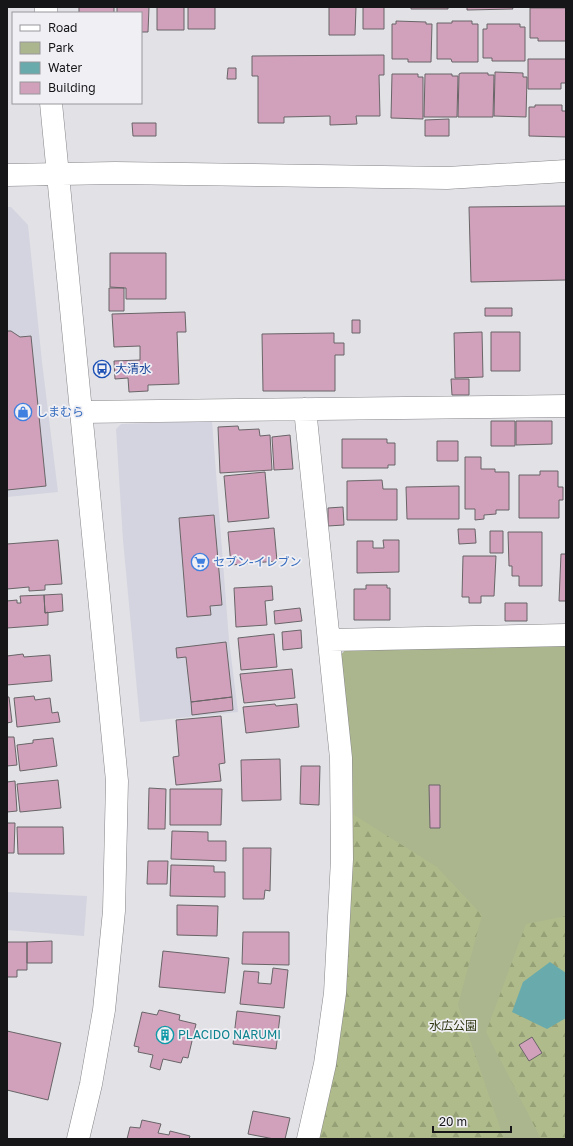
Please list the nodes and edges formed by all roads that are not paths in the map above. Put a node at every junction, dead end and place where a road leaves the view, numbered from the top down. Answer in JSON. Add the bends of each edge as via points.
{"nodes":[{"id":1,"x":51,"y":104,"type":"edge"},
{"id":2,"x":566,"y":171,"type":"edge"},
{"id":3,"x":7,"y":175,"type":"edge"},
{"id":4,"x":58,"y":175,"type":"junction"},
{"id":5,"x":566,"y":406,"type":"edge"},
{"id":6,"x":304,"y":410,"type":"junction"},
{"id":7,"x":81,"y":412,"type":"junction"},
{"id":8,"x":566,"y":636,"type":"edge"},
{"id":9,"x":330,"y":640,"type":"junction"},
{"id":10,"x":78,"y":1139,"type":"edge"},
{"id":11,"x":308,"y":1139,"type":"edge"}],
"edges":[{"from":1,"to":4,"type":"street"},
{"from":2,"to":4,"type":"street","via":[[447,178],[114,173]]},
{"from":3,"to":4,"type":"street"},
{"from":4,"to":7,"type":"street"},
{"from":5,"to":6,"type":"street"},
{"from":6,"to":7,"type":"street"},
{"from":6,"to":9,"type":"street"},
{"from":7,"to":10,"type":"street","via":[[117,781],[114,911],[104,1010]]},
{"from":8,"to":9,"type":"street"},
{"from":9,"to":11,"type":"street","via":[[340,758],[342,859],[335,993],[325,1064]]}]}
